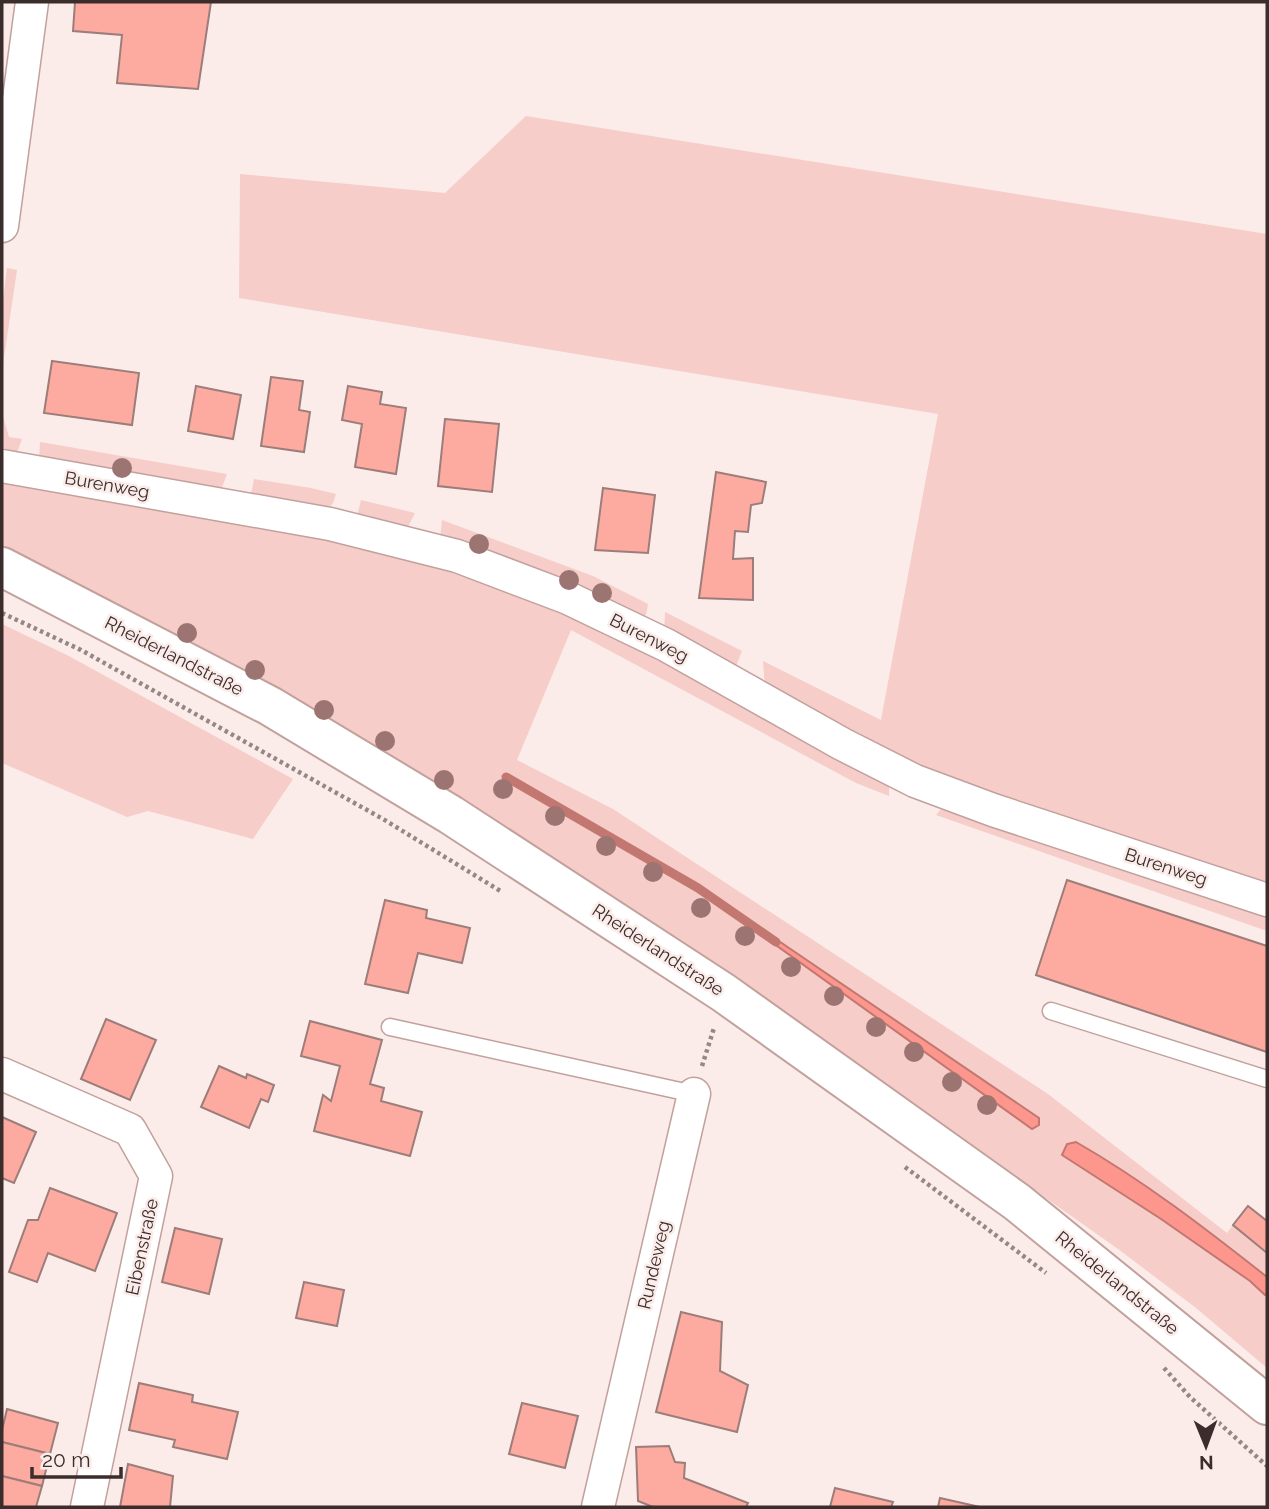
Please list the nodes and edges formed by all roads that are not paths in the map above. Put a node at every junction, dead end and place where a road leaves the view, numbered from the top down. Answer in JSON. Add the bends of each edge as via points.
{"nodes":[{"id":1,"x":32,"y":2,"type":"edge"},
{"id":2,"x":2,"y":226,"type":"edge"},
{"id":3,"x":2,"y":466,"type":"edge"},
{"id":4,"x":2,"y":567,"type":"edge"},
{"id":5,"x":1267,"y":900,"type":"edge"},
{"id":6,"x":1051,"y":1011,"type":"dead end"},
{"id":7,"x":390,"y":1027,"type":"dead end"},
{"id":8,"x":2,"y":1074,"type":"edge"},
{"id":9,"x":1267,"y":1079,"type":"edge"},
{"id":10,"x":694,"y":1094,"type":"joint"},
{"id":11,"x":1267,"y":1405,"type":"edge"},
{"id":12,"x":87,"y":1507,"type":"edge"},
{"id":13,"x":598,"y":1507,"type":"edge"}],
"edges":[{"from":1,"to":2,"type":"street"},
{"from":3,"to":5,"type":"street","name":"Burenweg","via":[[331,524],[457,556],[568,598],[666,645],[915,781]]},
{"from":4,"to":11,"type":"main road","name":"Rheiderlandstraße","via":[[282,713],[451,815],[724,993],[1017,1202]]},
{"from":6,"to":9,"type":"lane"},
{"from":7,"to":10,"type":"lane"},
{"from":8,"to":12,"type":"street","name":"Eibenstraße","via":[[130,1130],[156,1177]]},
{"from":10,"to":13,"type":"street","name":"Rundeweg"}]}
